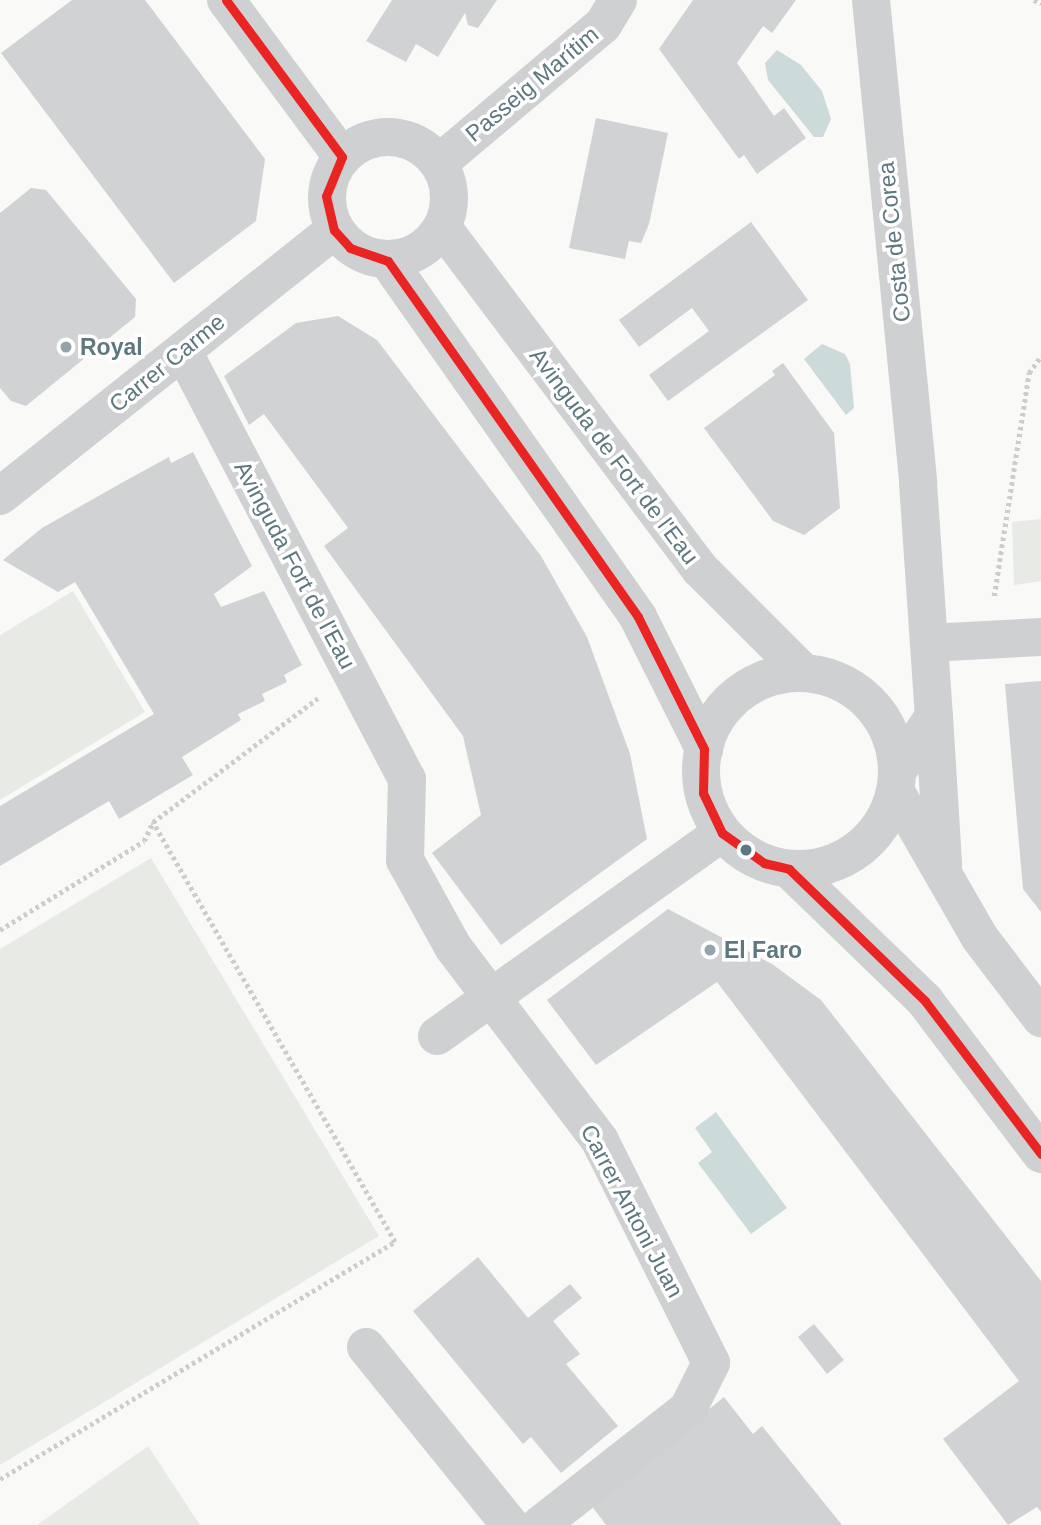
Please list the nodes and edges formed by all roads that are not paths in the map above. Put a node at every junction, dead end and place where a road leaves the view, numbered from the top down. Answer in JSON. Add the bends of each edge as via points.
{"nodes":[{"id":1,"x":226,"y":0,"type":"edge"},
{"id":2,"x":618,"y":0,"type":"edge"},
{"id":3,"x":871,"y":0,"type":"edge"},
{"id":4,"x":342,"y":157,"type":"junction"},
{"id":5,"x":439,"y":163,"type":"junction"},
{"id":6,"x":443,"y":228,"type":"junction"},
{"id":7,"x":334,"y":230,"type":"junction"},
{"id":8,"x":388,"y":261,"type":"junction"},
{"id":9,"x":183,"y":351,"type":"junction"},
{"id":10,"x":0,"y":496,"type":"edge"},
{"id":11,"x":1041,"y":637,"type":"edge"},
{"id":12,"x":929,"y":643,"type":"junction"},
{"id":13,"x":801,"y":670,"type":"junction"},
{"id":14,"x":934,"y":716,"type":"junction"},
{"id":15,"x":704,"y":749,"type":"junction"},
{"id":16,"x":897,"y":781,"type":"junction"},
{"id":17,"x":722,"y":833,"type":"junction"},
{"id":18,"x":789,"y":869,"type":"junction"},
{"id":19,"x":943,"y":874,"type":"junction"},
{"id":20,"x":494,"y":1000,"type":"junction"},
{"id":21,"x":1041,"y":1018,"type":"edge"},
{"id":22,"x":437,"y":1036,"type":"dead end"},
{"id":23,"x":1041,"y":1154,"type":"edge"},
{"id":24,"x":366,"y":1347,"type":"dead end"},
{"id":25,"x":510,"y":1525,"type":"edge"},
{"id":26,"x":540,"y":1525,"type":"edge"}],
"edges":[{"from":1,"to":4,"type":"street"},
{"from":2,"to":5,"type":"street","name":"Passeig Marítim","via":[[603,25]]},
{"from":3,"to":12,"type":"street","name":"Costa de Corea"},
{"from":4,"to":5,"type":"street","via":[[367,141],[397,137],[419,145]]},
{"from":4,"to":7,"type":"street","via":[[326,196]]},
{"from":5,"to":6,"type":"street","via":[[450,205]]},
{"from":6,"to":8,"type":"street","via":[[418,253]]},
{"from":6,"to":13,"type":"street","name":"Avinguda de Fort de l'Eau","via":[[700,569]]},
{"from":7,"to":8,"type":"street","via":[[350,248]]},
{"from":7,"to":9,"type":"street","name":"Carrer Carme"},
{"from":8,"to":15,"type":"street","via":[[638,617]]},
{"from":9,"to":10,"type":"street","name":"Carrer Carme"},
{"from":9,"to":20,"type":"street","name":"Avinguda Fort de l'Eau","via":[[407,779],[405,860],[453,947]]},
{"from":11,"to":12,"type":"street"},
{"from":12,"to":14,"type":"street"},
{"from":13,"to":15,"type":"street","via":[[755,684],[731,700]]},
{"from":13,"to":16,"type":"street","via":[[844,683],[872,704],[892,735]]},
{"from":14,"to":16,"type":"street"},
{"from":14,"to":19,"type":"street"},
{"from":15,"to":17,"type":"street","via":[[704,793]]},
{"from":16,"to":18,"type":"street","via":[[882,825],[857,851],[824,867]]},
{"from":16,"to":19,"type":"street"},
{"from":17,"to":18,"type":"street","via":[[741,851]]},
{"from":17,"to":20,"type":"street"},
{"from":18,"to":23,"type":"street","via":[[925,1001]]},
{"from":19,"to":21,"type":"street","via":[[980,938]]},
{"from":20,"to":22,"type":"street"},
{"from":20,"to":26,"type":"street","name":"Carrer Antoni Juan","via":[[600,1141],[712,1363],[688,1409]]},
{"from":24,"to":25,"type":"street"}]}
